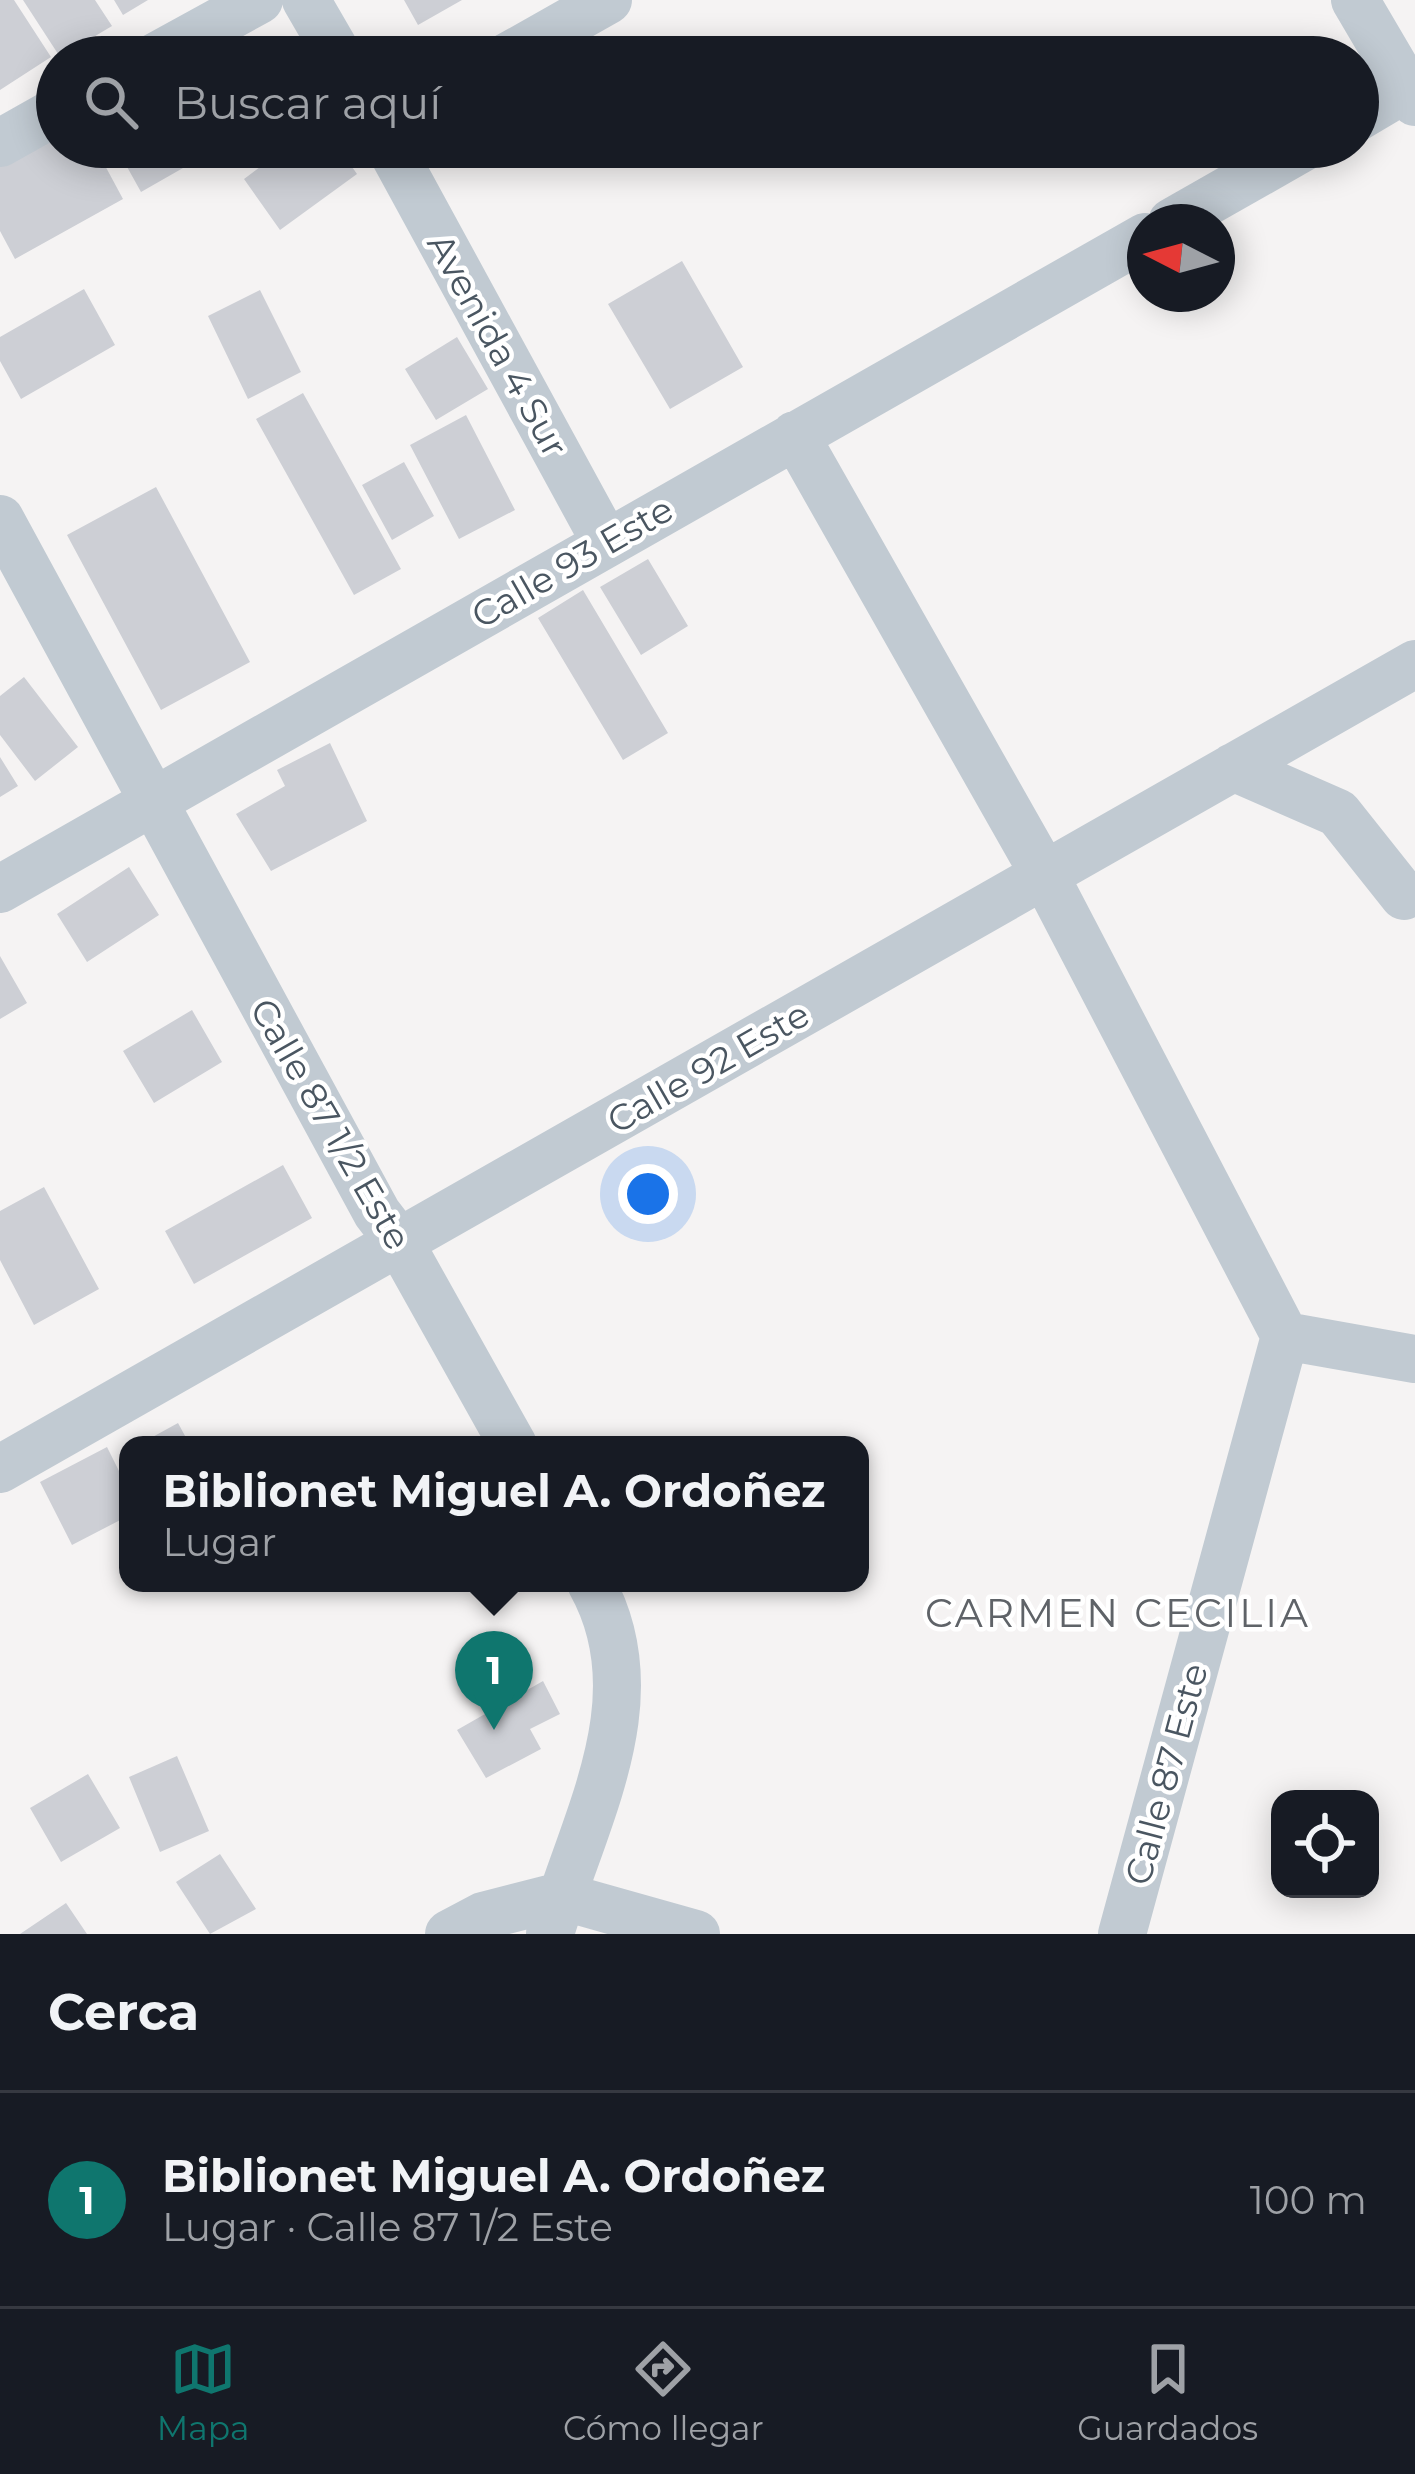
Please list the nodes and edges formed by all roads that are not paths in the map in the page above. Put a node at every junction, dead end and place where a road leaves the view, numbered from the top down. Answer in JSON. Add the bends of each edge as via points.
{"nodes":[{"id":1,"x":259,"y":0,"type":"edge"},
{"id":2,"x":306,"y":0,"type":"edge"},
{"id":3,"x":608,"y":0,"type":"edge"},
{"id":4,"x":1355,"y":0,"type":"edge"},
{"id":5,"x":193,"y":36,"type":"edge"},
{"id":6,"x":327,"y":36,"type":"edge"},
{"id":7,"x":544,"y":36,"type":"edge"},
{"id":8,"x":1378,"y":36,"type":"edge"},
{"id":9,"x":1379,"y":38,"type":"edge"},
{"id":10,"x":1413,"y":91,"type":"edge"},
{"id":11,"x":1379,"y":107,"type":"edge"},
{"id":12,"x":36,"y":123,"type":"edge"},
{"id":13,"x":0,"y":143,"type":"edge"},
{"id":14,"x":401,"y":168,"type":"edge"},
{"id":15,"x":1267,"y":168,"type":"edge"},
{"id":16,"x":1204,"y":204,"type":"edge"},
{"id":17,"x":1127,"y":247,"type":"edge"},
{"id":18,"x":795,"y":435,"type":"junction"},
{"id":19,"x":0,"y":519,"type":"edge"},
{"id":20,"x":606,"y":543,"type":"junction"},
{"id":21,"x":1415,"y":664,"type":"edge"},
{"id":22,"x":1233,"y":767,"type":"junction"},
{"id":23,"x":150,"y":803,"type":"junction"},
{"id":24,"x":1044,"y":874,"type":"junction"},
{"id":25,"x":0,"y":889,"type":"edge"},
{"id":26,"x":1404,"y":896,"type":"dead end"},
{"id":27,"x":400,"y":1243,"type":"junction"},
{"id":28,"x":1285,"y":1336,"type":"junction"},
{"id":29,"x":1415,"y":1359,"type":"edge"},
{"id":30,"x":508,"y":1436,"type":"edge"},
{"id":31,"x":0,"y":1469,"type":"edge"},
{"id":32,"x":594,"y":1592,"type":"edge"},
{"id":33,"x":555,"y":1915,"type":"edge"},
{"id":34,"x":448,"y":1934,"type":"edge"},
{"id":35,"x":696,"y":1934,"type":"edge"},
{"id":36,"x":1122,"y":1934,"type":"edge"}],
"edges":[{"from":1,"to":5,"type":"street"},
{"from":2,"to":6,"type":"street"},
{"from":3,"to":7,"type":"street"},
{"from":4,"to":8,"type":"street"},
{"from":9,"to":10,"type":"street"},
{"from":10,"to":11,"type":"street"},
{"from":12,"to":13,"type":"street"},
{"from":14,"to":20,"type":"street","name":"Avenida 4 Sur"},
{"from":15,"to":16,"type":"street"},
{"from":17,"to":18,"type":"street","name":"Calle 93 Este"},
{"from":18,"to":20,"type":"street","name":"Calle 93 Este"},
{"from":18,"to":24,"type":"street"},
{"from":19,"to":23,"type":"street","name":"Calle 87 1/2 Este"},
{"from":20,"to":23,"type":"street","name":"Calle 93 Este"},
{"from":21,"to":22,"type":"street","name":"Calle 92 Este"},
{"from":22,"to":24,"type":"street","name":"Calle 92 Este"},
{"from":22,"to":26,"type":"street","via":[[1338,813]]},
{"from":23,"to":25,"type":"street","name":"Calle 93 Este"},
{"from":23,"to":27,"type":"street","name":"Calle 87 1/2 Este"},
{"from":24,"to":27,"type":"street","name":"Calle 92 Este"},
{"from":24,"to":28,"type":"street"},
{"from":27,"to":30,"type":"street","name":"Calle 87 1/2 Este"},
{"from":27,"to":31,"type":"street","name":"Calle 92 Este"},
{"from":28,"to":29,"type":"street"},
{"from":28,"to":36,"type":"street","name":"Calle 87 Este"},
{"from":32,"to":33,"type":"street","via":[[613,1631],[620,1684],[598,1796]]},
{"from":33,"to":34,"type":"street","via":[[483,1916]]},
{"from":33,"to":35,"type":"street"}]}
